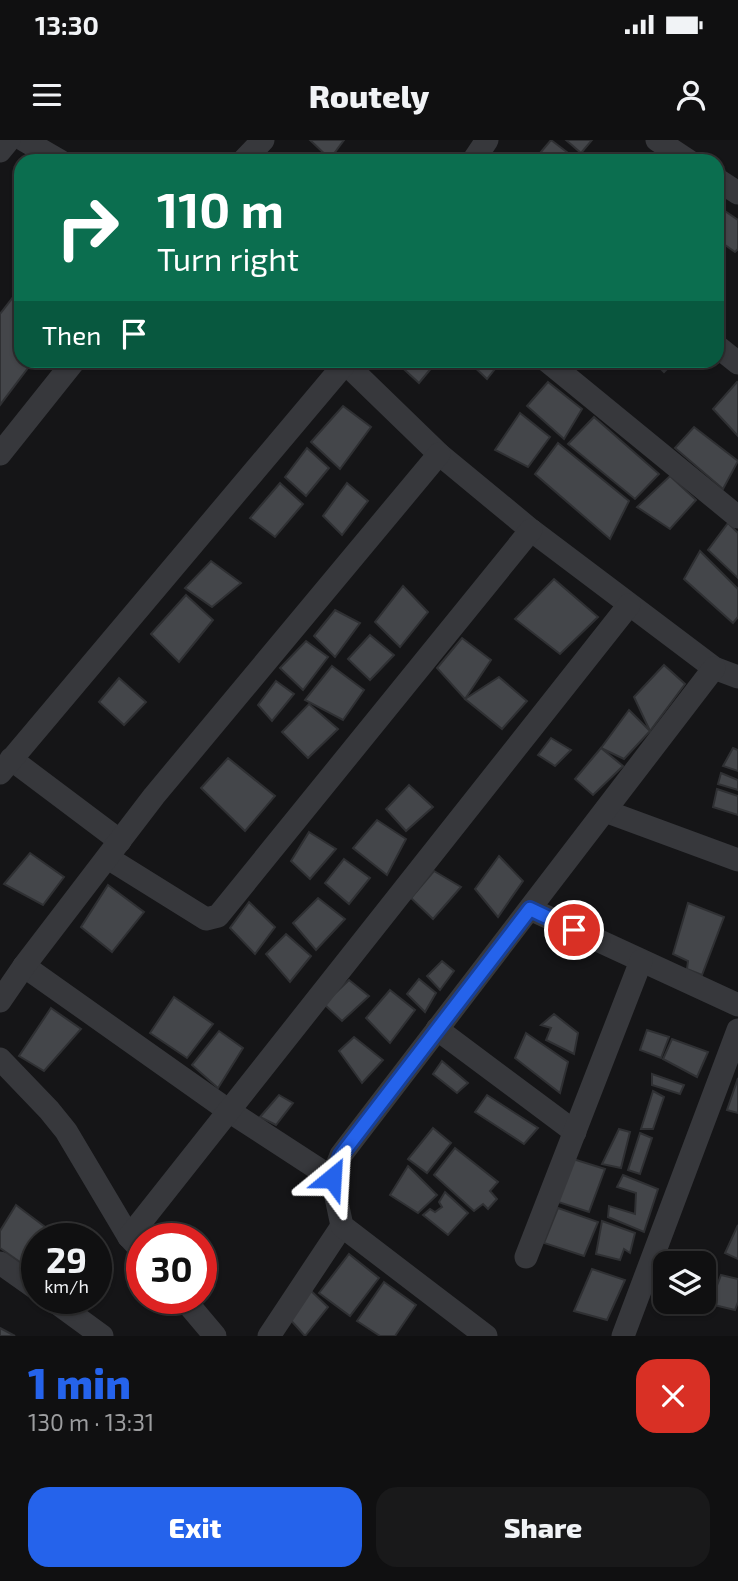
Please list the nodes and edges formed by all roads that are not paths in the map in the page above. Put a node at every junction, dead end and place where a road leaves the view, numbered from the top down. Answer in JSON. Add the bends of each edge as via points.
{"nodes":[{"id":1,"x":9,"y":140,"type":"edge"},
{"id":2,"x":24,"y":140,"type":"edge"},
{"id":3,"x":263,"y":140,"type":"edge"},
{"id":4,"x":657,"y":140,"type":"edge"},
{"id":5,"x":0,"y":151,"type":"edge"},
{"id":6,"x":48,"y":154,"type":"edge"},
{"id":7,"x":250,"y":154,"type":"edge"},
{"id":8,"x":678,"y":154,"type":"edge"},
{"id":9,"x":724,"y":352,"type":"edge"},
{"id":10,"x":738,"y":363,"type":"edge"},
{"id":11,"x":69,"y":368,"type":"edge"},
{"id":12,"x":340,"y":368,"type":"edge"},
{"id":13,"x":351,"y":368,"type":"edge"},
{"id":14,"x":556,"y":368,"type":"edge"},
{"id":15,"x":0,"y":454,"type":"edge"},
{"id":16,"x":439,"y":454,"type":"junction"},
{"id":17,"x":738,"y":517,"type":"edge"},
{"id":18,"x":531,"y":530,"type":"junction"},
{"id":19,"x":629,"y":605,"type":"junction"},
{"id":20,"x":714,"y":668,"type":"junction"},
{"id":21,"x":738,"y":677,"type":"edge"},
{"id":22,"x":6,"y":766,"type":"edge"},
{"id":23,"x":605,"y":811,"type":"junction"},
{"id":24,"x":114,"y":850,"type":"junction"},
{"id":25,"x":738,"y":860,"type":"edge"},
{"id":26,"x":530,"y":909,"type":"junction"},
{"id":27,"x":642,"y":961,"type":"junction"},
{"id":28,"x":24,"y":966,"type":"junction"},
{"id":29,"x":0,"y":1002,"type":"edge"},
{"id":30,"x":738,"y":1005,"type":"edge"},
{"id":31,"x":438,"y":1029,"type":"junction"},
{"id":32,"x":738,"y":1030,"type":"edge"},
{"id":33,"x":0,"y":1059,"type":"edge"},
{"id":34,"x":229,"y":1111,"type":"junction"},
{"id":35,"x":575,"y":1132,"type":"junction"},
{"id":36,"x":332,"y":1178,"type":"junction"},
{"id":37,"x":151,"y":1223,"type":"edge"},
{"id":38,"x":342,"y":1226,"type":"junction"},
{"id":39,"x":126,"y":1228,"type":"edge"},
{"id":40,"x":526,"y":1257,"type":"dead end"},
{"id":41,"x":0,"y":1263,"type":"edge"},
{"id":42,"x":21,"y":1278,"type":"edge"},
{"id":43,"x":72,"y":1314,"type":"edge"},
{"id":44,"x":196,"y":1314,"type":"edge"},
{"id":45,"x":473,"y":1332,"type":"edge"},
{"id":46,"x":274,"y":1334,"type":"edge"},
{"id":47,"x":102,"y":1336,"type":"edge"},
{"id":48,"x":215,"y":1336,"type":"edge"},
{"id":49,"x":623,"y":1336,"type":"edge"}],
"edges":[{"from":1,"to":5,"type":"street"},
{"from":2,"to":6,"type":"street"},
{"from":3,"to":7,"type":"street"},
{"from":4,"to":8,"type":"street"},
{"from":9,"to":10,"type":"street"},
{"from":11,"to":15,"type":"street"},
{"from":12,"to":22,"type":"street"},
{"from":13,"to":16,"type":"street"},
{"from":14,"to":17,"type":"street"},
{"from":16,"to":18,"type":"street"},
{"from":16,"to":24,"type":"street"},
{"from":18,"to":19,"type":"street"},
{"from":18,"to":24,"type":"street","via":[[218,916],[206,919]]},
{"from":19,"to":20,"type":"street"},
{"from":19,"to":34,"type":"street"},
{"from":20,"to":21,"type":"street"},
{"from":20,"to":23,"type":"street"},
{"from":22,"to":24,"type":"street"},
{"from":23,"to":25,"type":"street"},
{"from":23,"to":26,"type":"street"},
{"from":24,"to":28,"type":"street"},
{"from":26,"to":27,"type":"street"},
{"from":26,"to":31,"type":"street"},
{"from":27,"to":30,"type":"street"},
{"from":27,"to":35,"type":"street"},
{"from":28,"to":29,"type":"street"},
{"from":28,"to":34,"type":"street"},
{"from":31,"to":35,"type":"street"},
{"from":31,"to":36,"type":"street","via":[[341,1155]]},
{"from":32,"to":49,"type":"street"},
{"from":33,"to":39,"type":"street","via":[[66,1131]]},
{"from":34,"to":36,"type":"street"},
{"from":34,"to":37,"type":"street"},
{"from":35,"to":40,"type":"street"},
{"from":36,"to":38,"type":"street"},
{"from":38,"to":45,"type":"street"},
{"from":38,"to":46,"type":"street"},
{"from":41,"to":42,"type":"street"},
{"from":43,"to":47,"type":"street"},
{"from":44,"to":48,"type":"street"}]}
